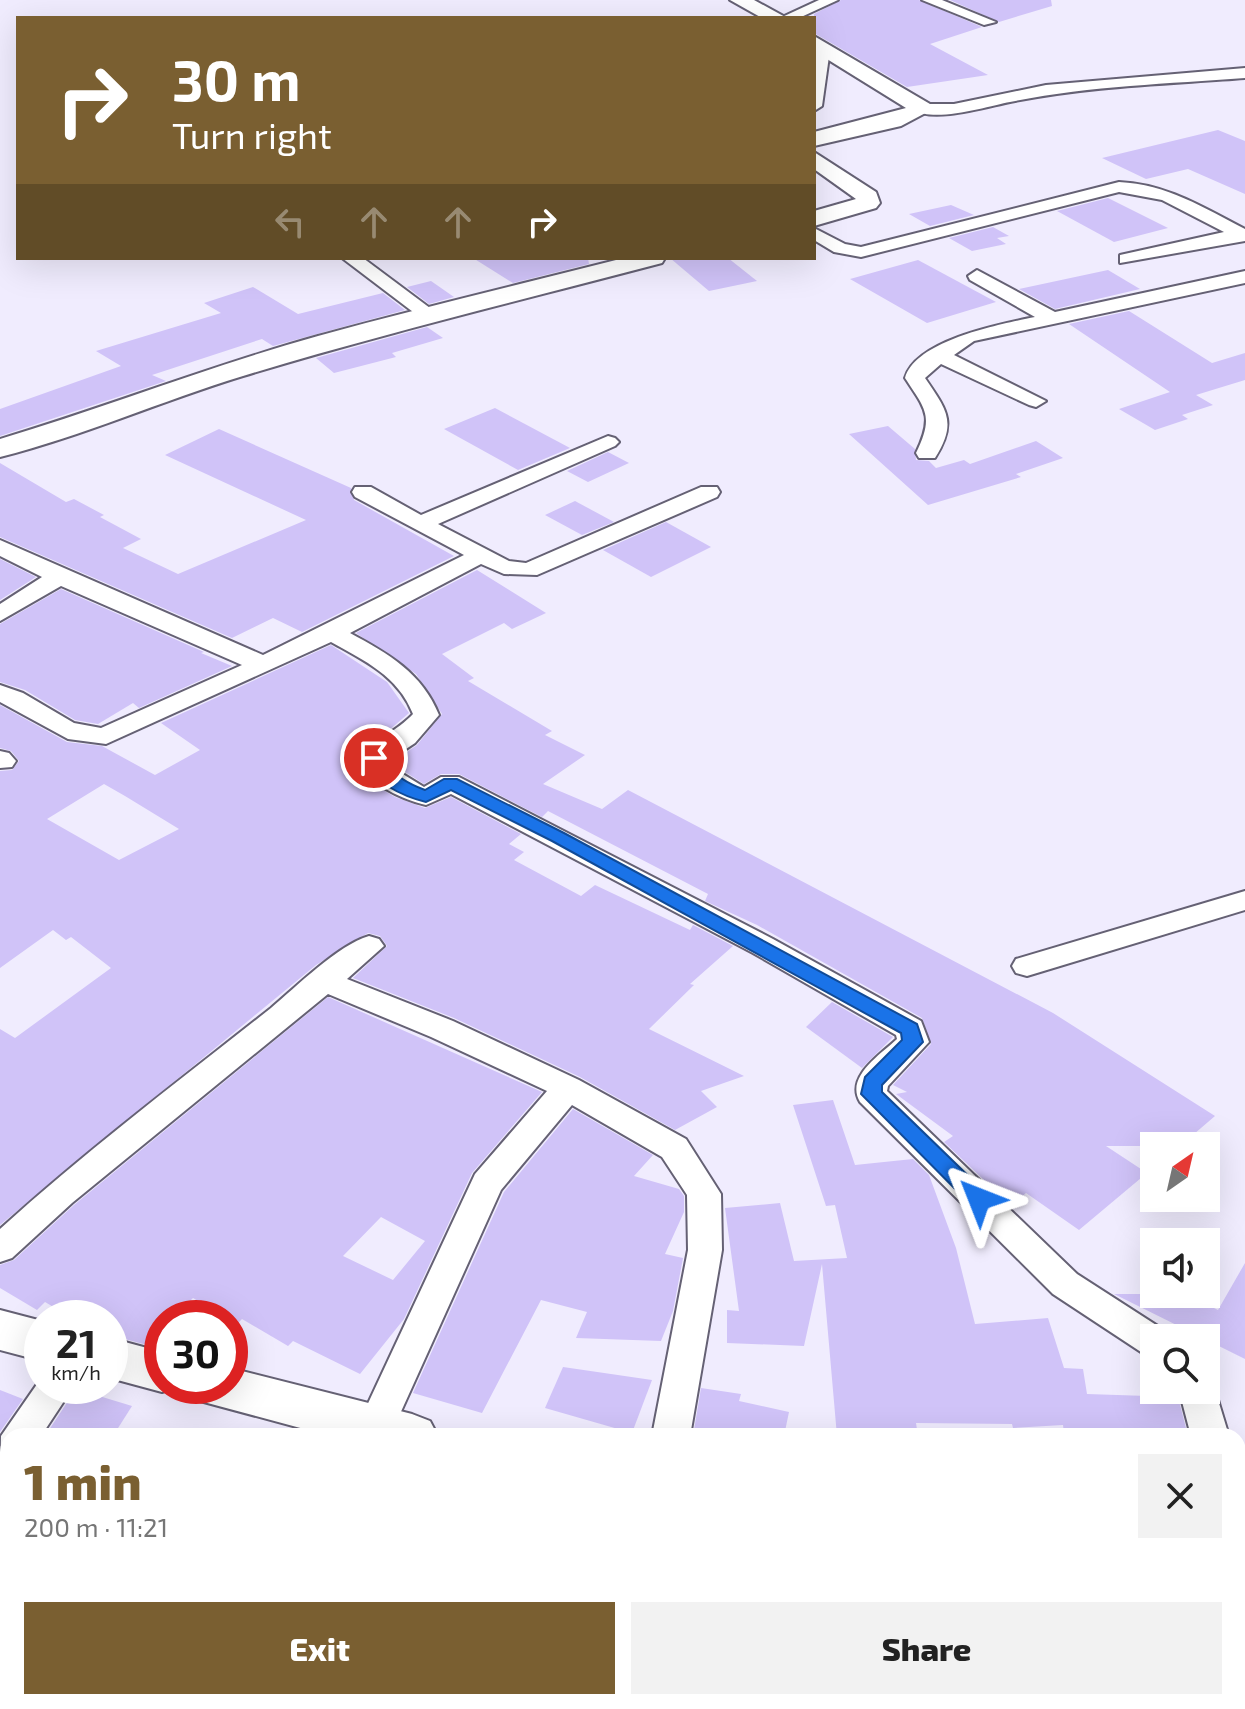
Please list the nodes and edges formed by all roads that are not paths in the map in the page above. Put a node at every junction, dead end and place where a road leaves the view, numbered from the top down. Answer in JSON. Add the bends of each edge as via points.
{"nodes":[{"id":1,"x":739,"y":0,"type":"edge"},
{"id":2,"x":831,"y":0,"type":"edge"},
{"id":3,"x":929,"y":0,"type":"edge"},
{"id":4,"x":773,"y":16,"type":"edge"},
{"id":5,"x":792,"y":16,"type":"edge"},
{"id":6,"x":989,"y":22,"type":"dead end"},
{"id":7,"x":818,"y":54,"type":"edge"},
{"id":8,"x":1245,"y":73,"type":"edge"},
{"id":9,"x":816,"y":83,"type":"edge"},
{"id":10,"x":922,"y":109,"type":"junction"},
{"id":11,"x":816,"y":139,"type":"edge"},
{"id":12,"x":816,"y":160,"type":"edge"},
{"id":13,"x":816,"y":219,"type":"edge"},
{"id":14,"x":816,"y":234,"type":"edge"},
{"id":15,"x":1243,"y":235,"type":"edge"},
{"id":16,"x":1126,"y":259,"type":"dead end"},
{"id":17,"x":354,"y":260,"type":"edge"},
{"id":18,"x":645,"y":260,"type":"edge"},
{"id":19,"x":977,"y":276,"type":"dead end"},
{"id":20,"x":1245,"y":277,"type":"edge"},
{"id":21,"x":428,"y":314,"type":"junction"},
{"id":22,"x":1051,"y":318,"type":"junction"},
{"id":23,"x":939,"y":356,"type":"junction"},
{"id":24,"x":1036,"y":401,"type":"dead end"},
{"id":25,"x":608,"y":442,"type":"dead end"},
{"id":26,"x":0,"y":448,"type":"edge"},
{"id":27,"x":927,"y":453,"type":"dead end"},
{"id":28,"x":363,"y":492,"type":"dead end"},
{"id":29,"x":709,"y":492,"type":"dead end"},
{"id":30,"x":420,"y":524,"type":"junction"},
{"id":31,"x":0,"y":547,"type":"edge"},
{"id":32,"x":482,"y":555,"type":"junction"},
{"id":33,"x":59,"y":577,"type":"junction"},
{"id":34,"x":0,"y":614,"type":"edge"},
{"id":35,"x":332,"y":633,"type":"junction"},
{"id":36,"x":264,"y":665,"type":"junction"},
{"id":37,"x":0,"y":693,"type":"edge"},
{"id":38,"x":1245,"y":900,"type":"edge"},
{"id":39,"x":369,"y":946,"type":"dead end"},
{"id":40,"x":1027,"y":966,"type":"dead end"},
{"id":41,"x":324,"y":981,"type":"junction"},
{"id":42,"x":568,"y":1088,"type":"junction"},
{"id":43,"x":0,"y":1249,"type":"edge"},
{"id":44,"x":0,"y":1330,"type":"edge"},
{"id":45,"x":1140,"y":1333,"type":"edge"},
{"id":46,"x":24,"y":1336,"type":"edge"},
{"id":47,"x":248,"y":1394,"type":"edge"},
{"id":48,"x":43,"y":1404,"type":"edge"},
{"id":49,"x":1201,"y":1404,"type":"edge"},
{"id":50,"x":26,"y":1428,"type":"edge"},
{"id":51,"x":379,"y":1428,"type":"edge"},
{"id":52,"x":395,"y":1428,"type":"edge"},
{"id":53,"x":672,"y":1428,"type":"edge"},
{"id":54,"x":1208,"y":1428,"type":"edge"}],
"edges":[{"from":1,"to":4,"type":"street"},
{"from":2,"to":5,"type":"street"},
{"from":3,"to":6,"type":"street"},
{"from":7,"to":9,"type":"street"},
{"from":7,"to":10,"type":"street"},
{"from":8,"to":10,"type":"street","via":[[1046,90],[954,109]]},
{"from":10,"to":11,"type":"street"},
{"from":12,"to":13,"type":"street","via":[[868,197],[868,203],[856,209]]},
{"from":14,"to":15,"type":"street","via":[[840,248],[861,252],[1135,186]]},
{"from":15,"to":16,"type":"street"},
{"from":17,"to":21,"type":"street"},
{"from":18,"to":21,"type":"street"},
{"from":19,"to":22,"type":"street"},
{"from":20,"to":22,"type":"street"},
{"from":21,"to":26,"type":"street","via":[[189,384],[122,411]]},
{"from":22,"to":23,"type":"street","via":[[968,337]]},
{"from":23,"to":24,"type":"street"},
{"from":23,"to":27,"type":"street","via":[[915,378],[938,413]]},
{"from":25,"to":30,"type":"street"},
{"from":28,"to":30,"type":"street"},
{"from":29,"to":32,"type":"street","via":[[529,570],[504,567]]},
{"from":30,"to":32,"type":"street"},
{"from":31,"to":33,"type":"street"},
{"from":32,"to":35,"type":"street"},
{"from":33,"to":34,"type":"street"},
{"from":33,"to":36,"type":"street"},
{"from":35,"to":36,"type":"street"},
{"from":35,"to":45,"type":"street","via":[[404,675],[426,715],[374,758],[375,768],[426,797],[450,783],[750,938],[910,1029],[913,1042],[872,1082],[871,1094],[1065,1284]]},
{"from":36,"to":37,"type":"street","via":[[91,739],[76,737],[20,699]]},
{"from":38,"to":40,"type":"street"},
{"from":39,"to":41,"type":"street"},
{"from":41,"to":42,"type":"street"},
{"from":41,"to":43,"type":"street","via":[[72,1184]]},
{"from":42,"to":52,"type":"street","via":[[487,1183]]},
{"from":42,"to":53,"type":"street","via":[[674,1148],[704,1194],[705,1250]]},
{"from":44,"to":46,"type":"street"},
{"from":47,"to":51,"type":"street"},
{"from":48,"to":50,"type":"street"},
{"from":49,"to":54,"type":"street"}]}
